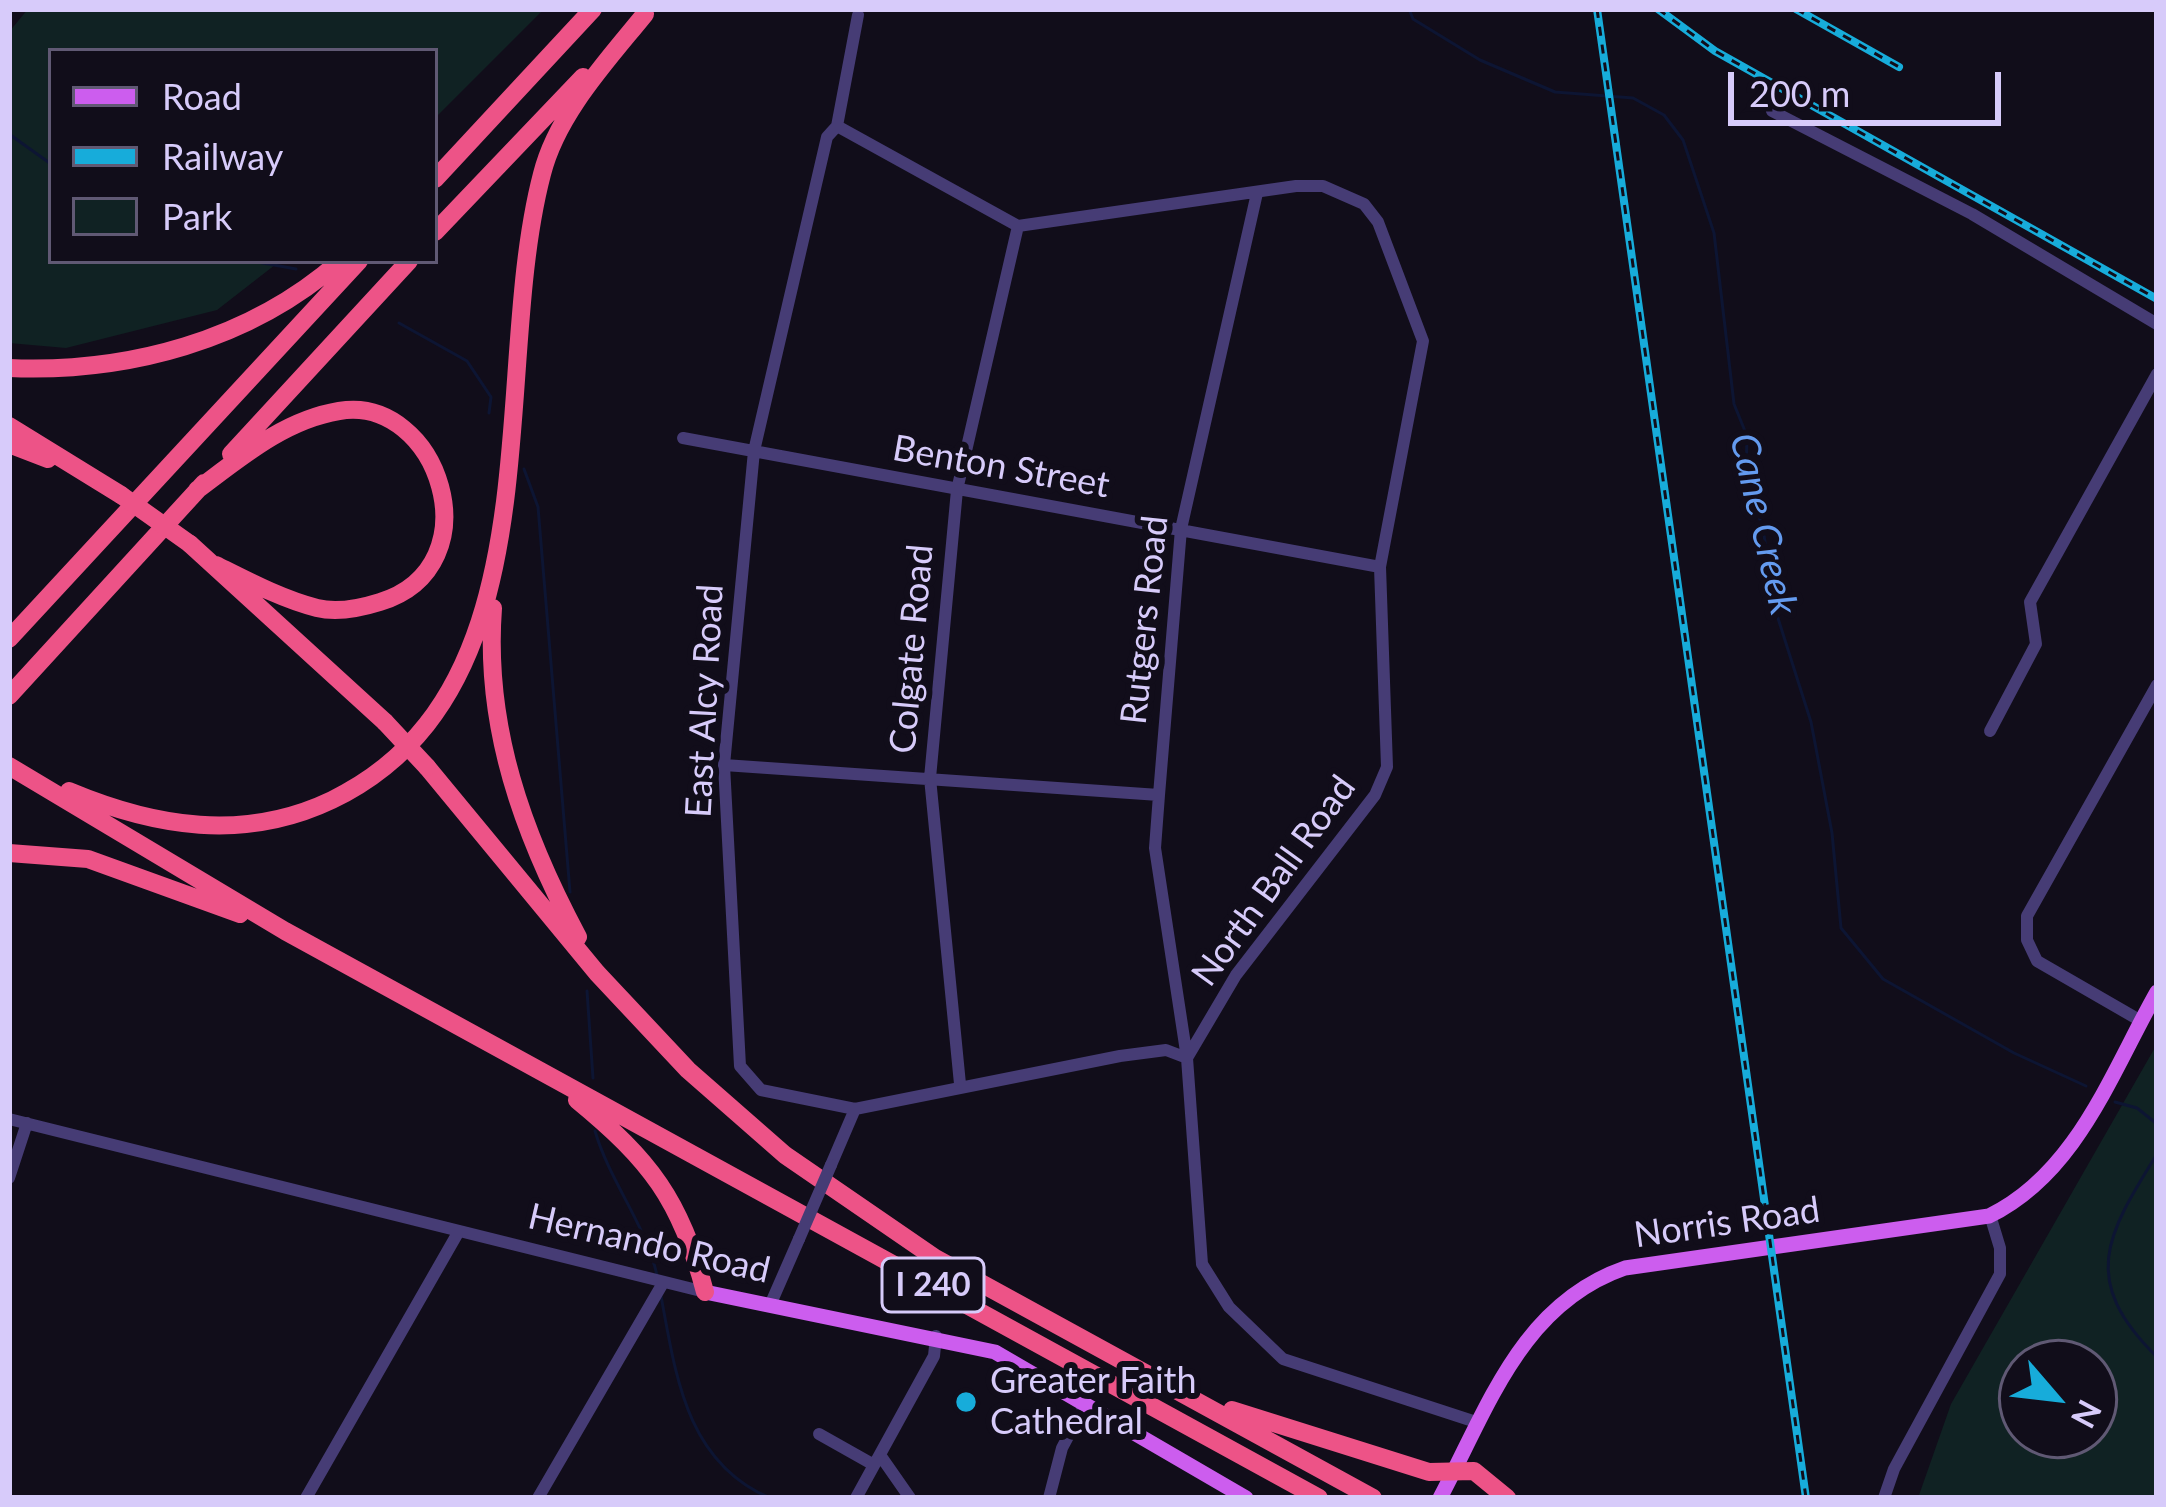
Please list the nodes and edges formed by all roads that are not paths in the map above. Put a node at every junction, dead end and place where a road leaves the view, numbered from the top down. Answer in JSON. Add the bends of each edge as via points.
{"nodes":[{"id":1,"x":593,"y":9,"type":"edge"},
{"id":2,"x":646,"y":11,"type":"edge"},
{"id":3,"x":858,"y":16,"type":"dead end"},
{"id":4,"x":1772,"y":111,"type":"dead end"},
{"id":5,"x":489,"y":121,"type":"junction"},
{"id":6,"x":837,"y":126,"type":"junction"},
{"id":7,"x":438,"y":164,"type":"edge"},
{"id":8,"x":438,"y":176,"type":"edge"},
{"id":9,"x":1258,"y":193,"type":"junction"},
{"id":10,"x":1018,"y":226,"type":"junction"},
{"id":11,"x":438,"y":229,"type":"edge"},
{"id":12,"x":336,"y":264,"type":"edge"},
{"id":13,"x":356,"y":264,"type":"edge"},
{"id":14,"x":406,"y":264,"type":"edge"},
{"id":15,"x":2157,"y":324,"type":"edge"},
{"id":16,"x":9,"y":368,"type":"edge"},
{"id":17,"x":2157,"y":374,"type":"edge"},
{"id":18,"x":9,"y":426,"type":"edge"},
{"id":19,"x":683,"y":438,"type":"dead end"},
{"id":20,"x":9,"y":444,"type":"edge"},
{"id":21,"x":754,"y":451,"type":"junction"},
{"id":22,"x":92,"y":476,"type":"junction"},
{"id":23,"x":197,"y":490,"type":"junction"},
{"id":24,"x":957,"y":490,"type":"junction"},
{"id":25,"x":1181,"y":530,"type":"junction"},
{"id":26,"x":498,"y":539,"type":"junction"},
{"id":27,"x":216,"y":565,"type":"junction"},
{"id":28,"x":1380,"y":567,"type":"junction"},
{"id":29,"x":9,"y":639,"type":"edge"},
{"id":30,"x":2157,"y":686,"type":"edge"},
{"id":31,"x":9,"y":696,"type":"edge"},
{"id":32,"x":1990,"y":731,"type":"dead end"},
{"id":33,"x":9,"y":766,"type":"edge"},
{"id":34,"x":724,"y":766,"type":"junction"},
{"id":35,"x":930,"y":778,"type":"junction"},
{"id":36,"x":1159,"y":795,"type":"junction"},
{"id":37,"x":9,"y":853,"type":"edge"},
{"id":38,"x":285,"y":931,"type":"junction"},
{"id":39,"x":597,"y":973,"type":"junction"},
{"id":40,"x":2157,"y":992,"type":"edge"},
{"id":41,"x":2140,"y":1021,"type":"junction"},
{"id":42,"x":1187,"y":1058,"type":"junction"},
{"id":43,"x":545,"y":1075,"type":"junction"},
{"id":44,"x":961,"y":1084,"type":"junction"},
{"id":45,"x":855,"y":1109,"type":"junction"},
{"id":46,"x":9,"y":1119,"type":"edge"},
{"id":47,"x":27,"y":1124,"type":"junction"},
{"id":48,"x":9,"y":1178,"type":"edge"},
{"id":49,"x":1990,"y":1215,"type":"junction"},
{"id":50,"x":459,"y":1231,"type":"junction"},
{"id":51,"x":663,"y":1283,"type":"junction"},
{"id":52,"x":705,"y":1292,"type":"junction"},
{"id":53,"x":771,"y":1303,"type":"junction"},
{"id":54,"x":936,"y":1336,"type":"junction"},
{"id":55,"x":1180,"y":1392,"type":"junction"},
{"id":56,"x":1086,"y":1403,"type":"junction"},
{"id":57,"x":1478,"y":1423,"type":"junction"},
{"id":58,"x":819,"y":1434,"type":"dead end"},
{"id":59,"x":877,"y":1460,"type":"junction"},
{"id":60,"x":1454,"y":1470,"type":"junction"},
{"id":61,"x":1441,"y":1496,"type":"edge"},
{"id":62,"x":306,"y":1498,"type":"edge"},
{"id":63,"x":538,"y":1498,"type":"edge"},
{"id":64,"x":856,"y":1498,"type":"edge"},
{"id":65,"x":910,"y":1498,"type":"edge"},
{"id":66,"x":1049,"y":1498,"type":"edge"},
{"id":67,"x":1246,"y":1498,"type":"edge"},
{"id":68,"x":1318,"y":1498,"type":"edge"},
{"id":69,"x":1373,"y":1498,"type":"edge"},
{"id":70,"x":1507,"y":1498,"type":"edge"},
{"id":71,"x":1885,"y":1498,"type":"edge"}],
"edges":[{"from":1,"to":5,"type":"highway"},
{"from":2,"to":11,"type":"highway"},
{"from":2,"to":26,"type":"highway","via":[[585,89],[542,169]]},
{"from":3,"to":6,"type":"street","name":"East Alcy Road"},
{"from":4,"to":15,"type":"street","via":[[1972,214]]},
{"from":5,"to":7,"type":"highway"},
{"from":5,"to":8,"type":"highway"},
{"from":6,"to":10,"type":"street"},
{"from":6,"to":21,"type":"street","name":"East Alcy Road","via":[[826,136]]},
{"from":9,"to":10,"type":"street"},
{"from":9,"to":25,"type":"street","name":"Rutgers Road"},
{"from":9,"to":28,"type":"street","name":"North Ball Road","via":[[1296,186],[1347,193],[1378,222],[1423,341]]},
{"from":10,"to":24,"type":"street","name":"Colgate Road"},
{"from":12,"to":16,"type":"highway","via":[[267,311],[205,340],[129,364]]},
{"from":13,"to":29,"type":"highway"},
{"from":14,"to":23,"type":"highway"},
{"from":17,"to":32,"type":"street","via":[[2030,602],[2036,644]]},
{"from":18,"to":22,"type":"highway"},
{"from":19,"to":21,"type":"street","name":"Benton Street"},
{"from":20,"to":22,"type":"highway"},
{"from":21,"to":24,"type":"street","name":"Benton Street"},
{"from":21,"to":34,"type":"street","name":"East Alcy Road"},
{"from":22,"to":27,"type":"highway","number":"I 240","bridge":true},
{"from":23,"to":27,"type":"highway","via":[[258,444],[345,410],[392,422],[422,446],[440,479],[441,548],[422,577],[393,598],[320,609]]},
{"from":23,"to":31,"type":"highway"},
{"from":24,"to":25,"type":"street","name":"Benton Street"},
{"from":24,"to":35,"type":"street","name":"Colgate Road"},
{"from":25,"to":28,"type":"street","name":"Benton Street"},
{"from":25,"to":36,"type":"street","name":"Rutgers Road"},
{"from":26,"to":33,"type":"highway","via":[[481,626],[429,725],[369,777],[312,809],[191,826],[131,817]]},
{"from":26,"to":39,"type":"highway","via":[[494,697],[509,780],[540,866]]},
{"from":27,"to":39,"type":"highway","number":"I 240","bridge":true,"via":[[385,722]]},
{"from":28,"to":42,"type":"street","name":"North Ball Road","via":[[1383,780],[1236,975]]},
{"from":30,"to":41,"type":"street","via":[[2027,916],[2037,961]]},
{"from":33,"to":38,"type":"highway"},
{"from":34,"to":35,"type":"street"},
{"from":34,"to":45,"type":"street","name":"East Alcy Road","via":[[740,1066],[761,1090]]},
{"from":35,"to":36,"type":"street"},
{"from":35,"to":44,"type":"street","name":"Colgate Road"},
{"from":36,"to":42,"type":"street","name":"Rutgers Road","via":[[1156,848]]},
{"from":37,"to":38,"type":"highway","via":[[88,859]]},
{"from":38,"to":43,"type":"highway","number":"I 240"},
{"from":39,"to":55,"type":"highway","number":"I 240","via":[[688,1070],[829,1187],[935,1258]]},
{"from":40,"to":41,"type":"main road","name":"Norris Road"},
{"from":41,"to":49,"type":"main road","name":"Norris Road","via":[[2096,1109],[2023,1199]]},
{"from":42,"to":44,"type":"street","via":[[1166,1050]]},
{"from":42,"to":57,"type":"street","via":[[1202,1264],[1229,1307],[1283,1359]]},
{"from":43,"to":52,"type":"highway","via":[[657,1175],[684,1220]]},
{"from":43,"to":68,"type":"highway","number":"I 240"},
{"from":44,"to":45,"type":"street"},
{"from":45,"to":53,"type":"street","bridge":true},
{"from":46,"to":47,"type":"street","name":"Hernando Road"},
{"from":47,"to":48,"type":"street"},
{"from":47,"to":50,"type":"street","name":"Hernando Road"},
{"from":49,"to":57,"type":"main road","name":"Norris Road","via":[[1625,1268],[1592,1280],[1531,1331]]},
{"from":49,"to":71,"type":"street","via":[[2000,1274]]},
{"from":50,"to":51,"type":"street","name":"Hernando Road"},
{"from":50,"to":62,"type":"street"},
{"from":51,"to":52,"type":"street","name":"Hernando Road"},
{"from":51,"to":63,"type":"street"},
{"from":52,"to":53,"type":"main road","name":"Hernando Road"},
{"from":53,"to":54,"type":"main road","name":"Hernando Road"},
{"from":54,"to":56,"type":"main road","name":"Hernando Road","via":[[995,1352]]},
{"from":54,"to":59,"type":"street","via":[[934,1356]]},
{"from":55,"to":60,"type":"highway","via":[[1429,1472]]},
{"from":55,"to":69,"type":"highway","number":"I 240"},
{"from":56,"to":66,"type":"street","via":[[1062,1448]]},
{"from":56,"to":67,"type":"main road","name":"Hernando Road"},
{"from":57,"to":60,"type":"main road","name":"Norris Road"},
{"from":58,"to":59,"type":"street"},
{"from":59,"to":64,"type":"street"},
{"from":59,"to":65,"type":"street"},
{"from":60,"to":61,"type":"main road","name":"Norris Road"},
{"from":60,"to":70,"type":"highway","via":[[1474,1471]]}]}
